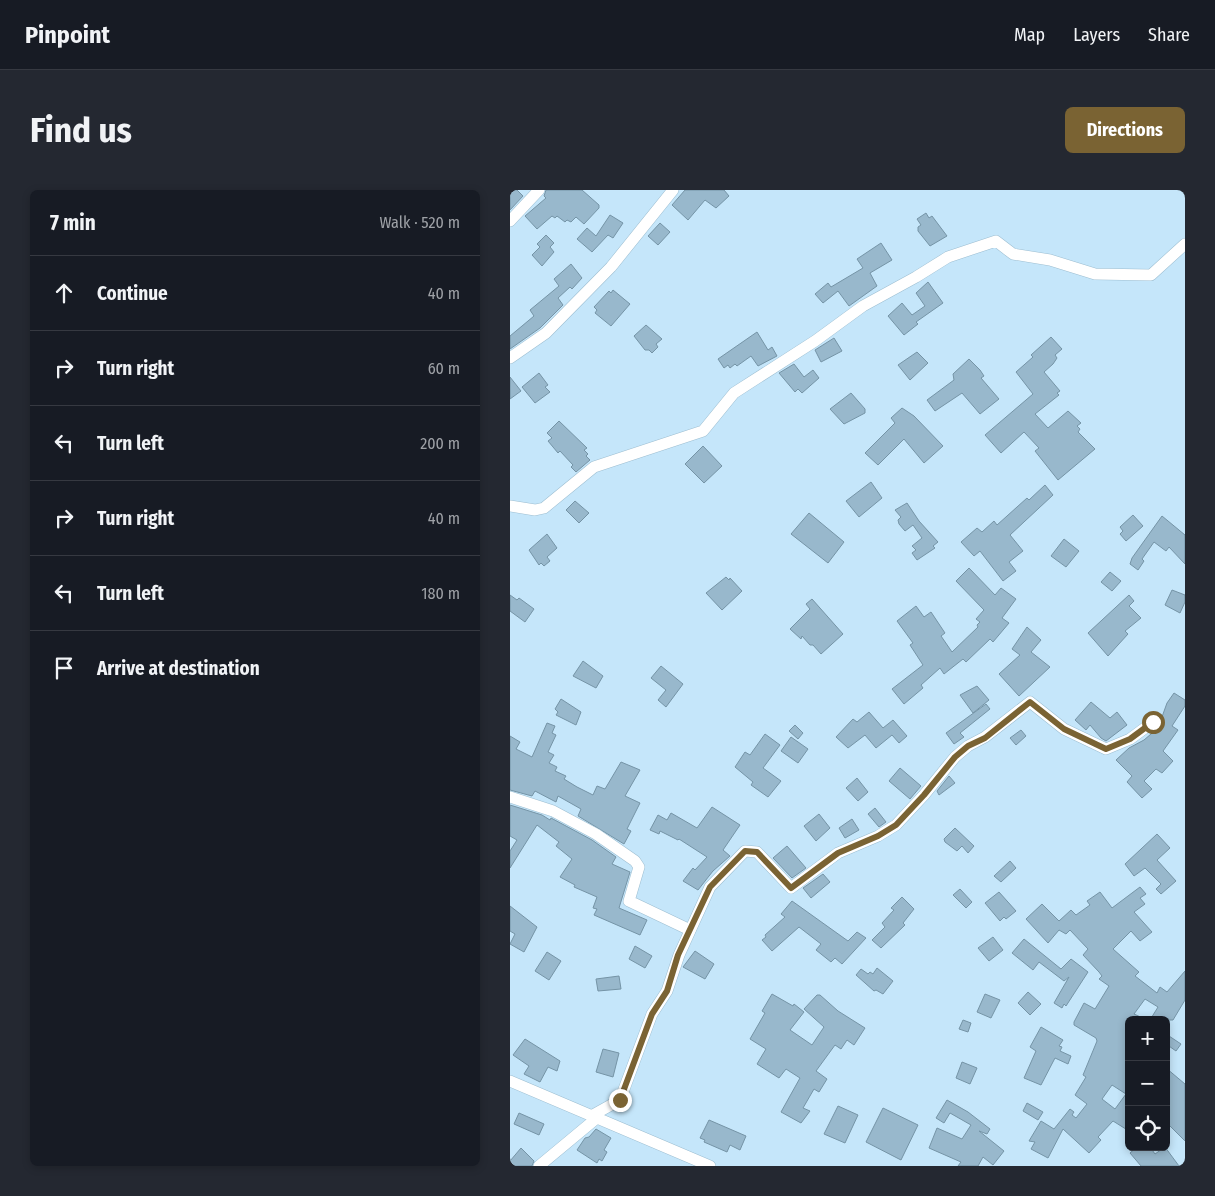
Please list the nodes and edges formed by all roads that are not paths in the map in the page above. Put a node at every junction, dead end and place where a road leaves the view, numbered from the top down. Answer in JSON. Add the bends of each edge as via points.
{"nodes":[{"id":1,"x":539,"y":190,"type":"edge"},
{"id":2,"x":673,"y":190,"type":"edge"},
{"id":3,"x":510,"y":221,"type":"edge"},
{"id":4,"x":1185,"y":244,"type":"edge"},
{"id":5,"x":510,"y":358,"type":"edge"},
{"id":6,"x":510,"y":506,"type":"edge"},
{"id":7,"x":1153,"y":722,"type":"dead end"},
{"id":8,"x":510,"y":797,"type":"edge"},
{"id":9,"x":690,"y":930,"type":"junction"},
{"id":10,"x":510,"y":1081,"type":"edge"},
{"id":11,"x":595,"y":1116,"type":"junction"},
{"id":12,"x":539,"y":1166,"type":"edge"},
{"id":13,"x":710,"y":1166,"type":"edge"}],
"edges":[{"from":1,"to":3,"type":"street"},
{"from":2,"to":5,"type":"street","via":[[611,267],[546,334]]},
{"from":4,"to":6,"type":"street","via":[[1151,275],[1095,274],[1050,260],[1014,254],[996,241],[948,257],[862,306],[815,341],[734,393],[703,431],[594,467],[544,508],[535,510]]},
{"from":7,"to":9,"type":"street","via":[[1130,739],[1106,749],[1064,729],[1030,702],[955,757],[896,825],[838,853],[791,888],[757,852],[745,851],[710,887]]},
{"from":8,"to":9,"type":"street","via":[[553,811],[615,847],[639,867],[629,901]]},
{"from":9,"to":11,"type":"street","via":[[667,991],[652,1014],[620,1100]]},
{"from":10,"to":11,"type":"street"},
{"from":11,"to":12,"type":"street"},
{"from":11,"to":13,"type":"street"}]}
